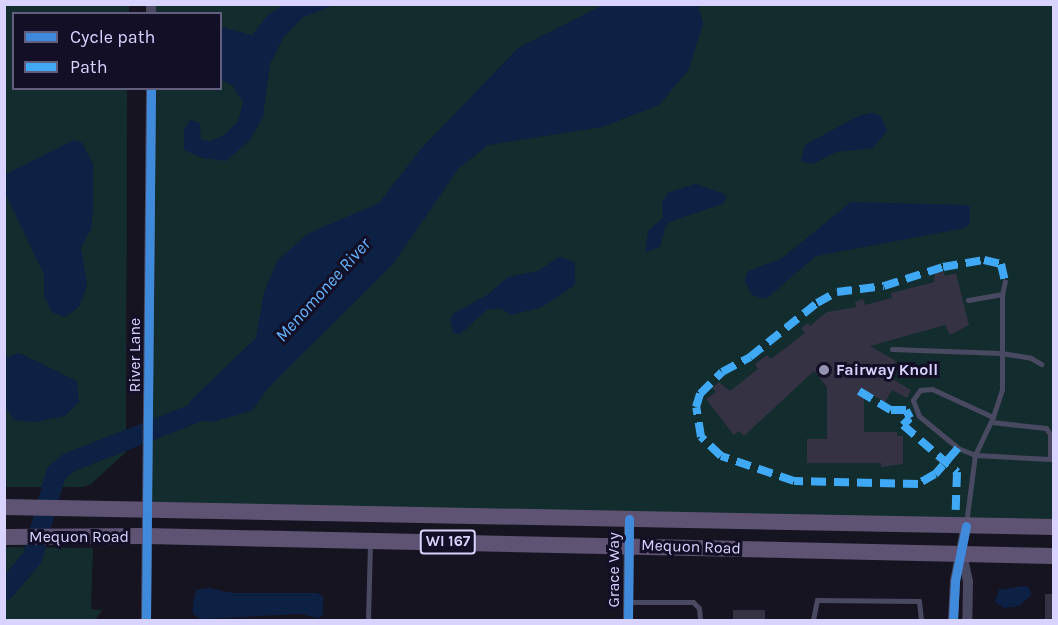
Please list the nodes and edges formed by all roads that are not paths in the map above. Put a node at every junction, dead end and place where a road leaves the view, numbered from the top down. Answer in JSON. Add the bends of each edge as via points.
{"nodes":[{"id":1,"x":151,"y":90,"type":"edge"},
{"id":2,"x":1005,"y":281,"type":"dead end"},
{"id":3,"x":1002,"y":294,"type":"junction"},
{"id":4,"x":968,"y":300,"type":"dead end"},
{"id":5,"x":892,"y":349,"type":"dead end"},
{"id":6,"x":1001,"y":352,"type":"junction"},
{"id":7,"x":1041,"y":364,"type":"dead end"},
{"id":8,"x":992,"y":419,"type":"junction"},
{"id":9,"x":975,"y":455,"type":"junction"},
{"id":10,"x":1052,"y":459,"type":"edge"},
{"id":11,"x":4,"y":507,"type":"edge"},
{"id":12,"x":149,"y":507,"type":"junction"},
{"id":13,"x":369,"y":513,"type":"junction"},
{"id":14,"x":629,"y":519,"type":"junction"},
{"id":15,"x":966,"y":526,"type":"junction"},
{"id":16,"x":1053,"y":527,"type":"edge"},
{"id":17,"x":146,"y":536,"type":"junction"},
{"id":18,"x":4,"y":537,"type":"edge"},
{"id":19,"x":369,"y":540,"type":"junction"},
{"id":20,"x":629,"y":545,"type":"junction"},
{"id":21,"x":962,"y":555,"type":"junction"},
{"id":22,"x":1053,"y":556,"type":"edge"},
{"id":23,"x":628,"y":602,"type":"junction"},
{"id":24,"x":146,"y":621,"type":"edge"},
{"id":25,"x":368,"y":621,"type":"edge"},
{"id":26,"x":628,"y":621,"type":"edge"},
{"id":27,"x":700,"y":621,"type":"edge"},
{"id":28,"x":813,"y":621,"type":"edge"},
{"id":29,"x":921,"y":621,"type":"edge"},
{"id":30,"x":953,"y":621,"type":"edge"},
{"id":31,"x":966,"y":621,"type":"edge"}],
"edges":[{"from":1,"to":12,"type":"street","name":"River Lane"},
{"from":2,"to":3,"type":"lane"},
{"from":3,"to":4,"type":"lane"},
{"from":3,"to":6,"type":"lane"},
{"from":5,"to":6,"type":"lane"},
{"from":6,"to":7,"type":"lane"},
{"from":6,"to":8,"type":"lane","via":[[1001,398]]},
{"from":8,"to":9,"type":"lane"},
{"from":8,"to":9,"type":"lane","via":[[932,389],[914,395],[912,405],[919,416],[958,448]]},
{"from":8,"to":10,"type":"lane","via":[[1046,428]]},
{"from":9,"to":10,"type":"lane"},
{"from":9,"to":15,"type":"lane"},
{"from":11,"to":12,"type":"main road","name":"Mequon Road","number":"WI 167"},
{"from":12,"to":13,"type":"main road","name":"Mequon Road","number":"WI 167"},
{"from":12,"to":17,"type":"street","name":"River Lane"},
{"from":13,"to":14,"type":"main road","name":"Mequon Road","number":"WI 167"},
{"from":13,"to":19,"type":"main road"},
{"from":14,"to":15,"type":"main road","name":"Mequon Road","number":"WI 167"},
{"from":14,"to":20,"type":"street","name":"Grace Way"},
{"from":15,"to":16,"type":"main road","name":"Mequon Road","number":"WI 167"},
{"from":15,"to":21,"type":"street"},
{"from":17,"to":18,"type":"main road","name":"Mequon Road","number":"WI 167"},
{"from":17,"to":19,"type":"main road","name":"Mequon Road","number":"WI 167"},
{"from":17,"to":24,"type":"street","name":"River Lane"},
{"from":19,"to":20,"type":"main road","name":"Mequon Road","number":"WI 167"},
{"from":19,"to":25,"type":"lane","via":[[372,556]]},
{"from":20,"to":21,"type":"main road","name":"Mequon Road","number":"WI 167"},
{"from":20,"to":23,"type":"street","name":"Grace Way"},
{"from":21,"to":22,"type":"main road","name":"Mequon Road","number":"WI 167"},
{"from":21,"to":30,"type":"street","via":[[955,581]]},
{"from":21,"to":31,"type":"street","via":[[968,581]]},
{"from":23,"to":26,"type":"street","name":"Grace Way"},
{"from":23,"to":27,"type":"lane","via":[[693,602],[699,608]]},
{"from":28,"to":29,"type":"lane","via":[[814,602],[828,600],[919,601]]}]}
